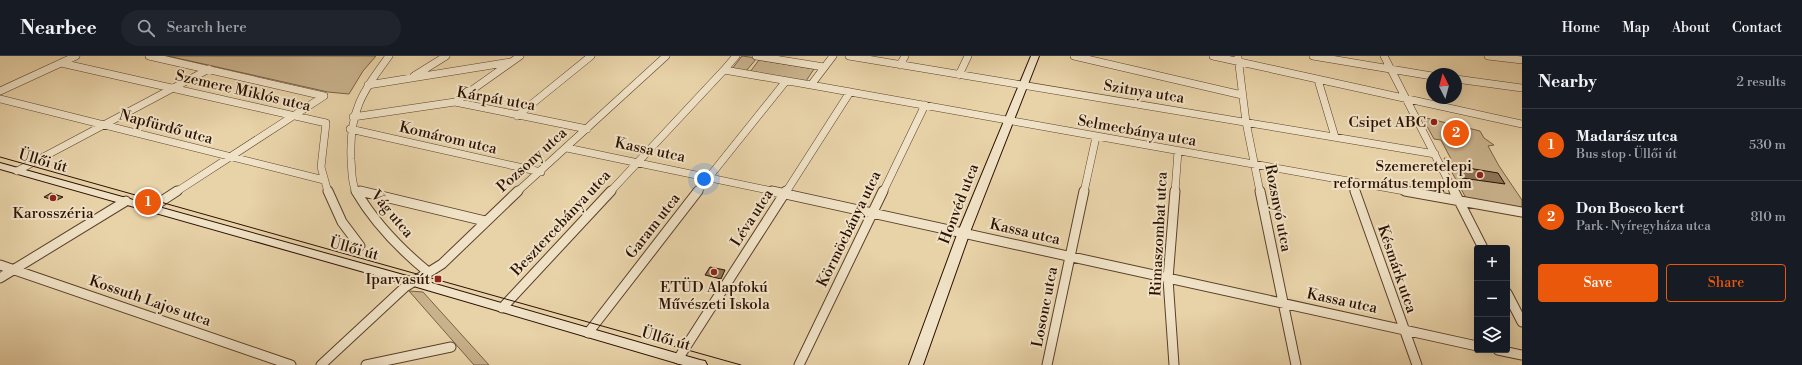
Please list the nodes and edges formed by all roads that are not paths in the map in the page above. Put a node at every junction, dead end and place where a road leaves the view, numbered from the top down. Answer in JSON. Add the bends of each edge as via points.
{"nodes":[{"id":1,"x":76,"y":56,"type":"edge"},
{"id":2,"x":149,"y":56,"type":"edge"},
{"id":3,"x":389,"y":56,"type":"edge"},
{"id":4,"x":446,"y":56,"type":"edge"},
{"id":5,"x":520,"y":56,"type":"edge"},
{"id":6,"x":592,"y":56,"type":"edge"},
{"id":7,"x":666,"y":56,"type":"edge"},
{"id":8,"x":736,"y":56,"type":"edge"},
{"id":9,"x":756,"y":56,"type":"edge"},
{"id":10,"x":833,"y":56,"type":"edge"},
{"id":11,"x":848,"y":56,"type":"edge"},
{"id":12,"x":905,"y":56,"type":"edge"},
{"id":13,"x":968,"y":56,"type":"edge"},
{"id":14,"x":1035,"y":56,"type":"edge"},
{"id":15,"x":1074,"y":56,"type":"edge"},
{"id":16,"x":1213,"y":56,"type":"edge"},
{"id":17,"x":1313,"y":56,"type":"edge"},
{"id":18,"x":1384,"y":56,"type":"edge"},
{"id":19,"x":1488,"y":56,"type":"edge"},
{"id":20,"x":1238,"y":59,"type":"edge"},
{"id":21,"x":1522,"y":60,"type":"edge"},
{"id":22,"x":511,"y":62,"type":"junction"},
{"id":23,"x":61,"y":63,"type":"junction"},
{"id":24,"x":900,"y":65,"type":"junction"},
{"id":25,"x":824,"y":67,"type":"junction"},
{"id":26,"x":209,"y":69,"type":"junction"},
{"id":27,"x":724,"y":70,"type":"junction"},
{"id":28,"x":1391,"y":70,"type":"junction"},
{"id":29,"x":958,"y":75,"type":"junction"},
{"id":30,"x":1426,"y":75,"type":"edge"},
{"id":31,"x":412,"y":78,"type":"junction"},
{"id":32,"x":1318,"y":80,"type":"junction"},
{"id":33,"x":1462,"y":80,"type":"edge"},
{"id":34,"x":786,"y":81,"type":"junction"},
{"id":35,"x":368,"y":85,"type":"junction"},
{"id":36,"x":810,"y":85,"type":"junction"},
{"id":37,"x":1023,"y":85,"type":"junction"},
{"id":38,"x":172,"y":88,"type":"junction"},
{"id":39,"x":1522,"y":88,"type":"edge"},
{"id":40,"x":0,"y":91,"type":"edge"},
{"id":41,"x":850,"y":92,"type":"junction"},
{"id":42,"x":1242,"y":95,"type":"junction"},
{"id":43,"x":0,"y":99,"type":"edge"},
{"id":44,"x":1407,"y":99,"type":"junction"},
{"id":45,"x":455,"y":102,"type":"junction"},
{"id":46,"x":925,"y":105,"type":"junction"},
{"id":47,"x":296,"y":116,"type":"junction"},
{"id":48,"x":517,"y":116,"type":"junction"},
{"id":49,"x":353,"y":117,"type":"junction"},
{"id":50,"x":1009,"y":121,"type":"junction"},
{"id":51,"x":1246,"y":122,"type":"junction"},
{"id":52,"x":104,"y":124,"type":"junction"},
{"id":53,"x":1522,"y":124,"type":"edge"},
{"id":54,"x":350,"y":129,"type":"junction"},
{"id":55,"x":587,"y":129,"type":"junction"},
{"id":56,"x":1096,"y":137,"type":"junction"},
{"id":57,"x":1335,"y":137,"type":"junction"},
{"id":58,"x":567,"y":148,"type":"junction"},
{"id":59,"x":1178,"y":151,"type":"junction"},
{"id":60,"x":1435,"y":154,"type":"junction"},
{"id":61,"x":230,"y":157,"type":"junction"},
{"id":62,"x":636,"y":162,"type":"junction"},
{"id":63,"x":1254,"y":165,"type":"junction"},
{"id":64,"x":0,"y":166,"type":"edge"},
{"id":65,"x":17,"y":171,"type":"junction"},
{"id":66,"x":541,"y":172,"type":"junction"},
{"id":67,"x":708,"y":178,"type":"junction"},
{"id":68,"x":324,"y":180,"type":"junction"},
{"id":69,"x":1352,"y":182,"type":"junction"},
{"id":70,"x":355,"y":190,"type":"junction"},
{"id":71,"x":784,"y":194,"type":"junction"},
{"id":72,"x":126,"y":201,"type":"junction"},
{"id":73,"x":1459,"y":201,"type":"junction"},
{"id":74,"x":151,"y":208,"type":"junction"},
{"id":75,"x":1522,"y":212,"type":"edge"},
{"id":76,"x":872,"y":213,"type":"junction"},
{"id":77,"x":485,"y":222,"type":"junction"},
{"id":78,"x":964,"y":232,"type":"junction"},
{"id":79,"x":1481,"y":245,"type":"edge"},
{"id":80,"x":360,"y":246,"type":"dead end"},
{"id":81,"x":1069,"y":257,"type":"junction"},
{"id":82,"x":0,"y":266,"type":"edge"},
{"id":83,"x":13,"y":270,"type":"junction"},
{"id":84,"x":428,"y":272,"type":"junction"},
{"id":85,"x":0,"y":278,"type":"edge"},
{"id":86,"x":1168,"y":279,"type":"junction"},
{"id":87,"x":414,"y":282,"type":"junction"},
{"id":88,"x":1510,"y":299,"type":"edge"},
{"id":89,"x":1282,"y":303,"type":"junction"},
{"id":90,"x":502,"y":308,"type":"junction"},
{"id":91,"x":1522,"y":322,"type":"edge"},
{"id":92,"x":1404,"y":330,"type":"junction"},
{"id":93,"x":588,"y":333,"type":"junction"},
{"id":94,"x":1474,"y":345,"type":"edge"},
{"id":95,"x":451,"y":347,"type":"dead end"},
{"id":96,"x":1510,"y":352,"type":"edge"},
{"id":97,"x":1522,"y":355,"type":"edge"},
{"id":98,"x":678,"y":359,"type":"junction"},
{"id":99,"x":291,"y":365,"type":"edge"},
{"id":100,"x":321,"y":365,"type":"edge"},
{"id":101,"x":366,"y":365,"type":"edge"},
{"id":102,"x":700,"y":365,"type":"edge"},
{"id":103,"x":798,"y":365,"type":"edge"},
{"id":104,"x":916,"y":365,"type":"edge"},
{"id":105,"x":1047,"y":365,"type":"edge"},
{"id":106,"x":1174,"y":365,"type":"edge"},
{"id":107,"x":1296,"y":365,"type":"edge"},
{"id":108,"x":1417,"y":365,"type":"edge"}],
"edges":[{"from":1,"to":23,"type":"street"},
{"from":2,"to":26,"type":"street"},
{"from":3,"to":35,"type":"street","name":"Vág utca"},
{"from":4,"to":31,"type":"street"},
{"from":5,"to":22,"type":"street"},
{"from":6,"to":48,"type":"street"},
{"from":7,"to":55,"type":"street","name":"Pozsony utca"},
{"from":8,"to":27,"type":"street","name":"Besztercebánya utca"},
{"from":9,"to":25,"type":"street"},
{"from":10,"to":25,"type":"street"},
{"from":11,"to":24,"type":"street","name":"Szitnya utca"},
{"from":12,"to":24,"type":"street"},
{"from":13,"to":29,"type":"street"},
{"from":14,"to":37,"type":"main road","name":"Honvéd utca"},
{"from":15,"to":42,"type":"street"},
{"from":16,"to":20,"type":"street"},
{"from":17,"to":28,"type":"street"},
{"from":18,"to":28,"type":"street"},
{"from":19,"to":21,"type":"street"},
{"from":20,"to":32,"type":"street"},
{"from":20,"to":42,"type":"street","name":"Rozsnyó utca"},
{"from":22,"to":31,"type":"street"},
{"from":22,"to":45,"type":"street"},
{"from":23,"to":38,"type":"street","name":"Szemere Miklós utca"},
{"from":23,"to":40,"type":"street"},
{"from":24,"to":29,"type":"street","name":"Szitnya utca"},
{"from":25,"to":36,"type":"street"},
{"from":26,"to":38,"type":"street"},
{"from":26,"to":47,"type":"street","via":[[324,96]]},
{"from":27,"to":34,"type":"street","name":"Selmecbánya utca"},
{"from":27,"to":62,"type":"street","name":"Besztercebánya utca"},
{"from":28,"to":30,"type":"street"},
{"from":28,"to":44,"type":"street"},
{"from":29,"to":37,"type":"street","name":"Szitnya utca"},
{"from":31,"to":35,"type":"street"},
{"from":32,"to":44,"type":"street"},
{"from":32,"to":57,"type":"street"},
{"from":33,"to":39,"type":"street"},
{"from":34,"to":36,"type":"street","name":"Selmecbánya utca"},
{"from":34,"to":67,"type":"street","name":"Garam utca"},
{"from":35,"to":49,"type":"street","name":"Vág utca"},
{"from":36,"to":41,"type":"street","name":"Selmecbánya utca"},
{"from":37,"to":50,"type":"main road","name":"Honvéd utca"},
{"from":37,"to":51,"type":"street","name":"Szitnya utca"},
{"from":38,"to":47,"type":"street","name":"Szemere Miklós utca"},
{"from":38,"to":52,"type":"street"},
{"from":41,"to":46,"type":"street","name":"Selmecbánya utca"},
{"from":41,"to":71,"type":"street","name":"Léva utca"},
{"from":42,"to":51,"type":"street","name":"Rozsnyó utca"},
{"from":43,"to":52,"type":"street","name":"Napfürdő utca"},
{"from":44,"to":53,"type":"street"},
{"from":44,"to":60,"type":"street"},
{"from":45,"to":48,"type":"street","name":"Kárpát utca"},
{"from":45,"to":49,"type":"street","name":"Kárpát utca"},
{"from":46,"to":50,"type":"street","name":"Selmecbánya utca"},
{"from":46,"to":76,"type":"street","name":"Körmöcbánya utca"},
{"from":47,"to":61,"type":"street"},
{"from":47,"to":68,"type":"street","name":"Szemere Miklós utca","via":[[326,123],[321,168]]},
{"from":48,"to":55,"type":"street","name":"Kárpát utca"},
{"from":49,"to":54,"type":"street","name":"Vág utca"},
{"from":50,"to":56,"type":"street","name":"Selmecbánya utca"},
{"from":50,"to":78,"type":"main road","name":"Honvéd utca"},
{"from":51,"to":57,"type":"street","name":"Szitnya utca"},
{"from":51,"to":63,"type":"street","name":"Rozsnyó utca"},
{"from":52,"to":61,"type":"street","name":"Napfürdő utca"},
{"from":52,"to":65,"type":"street"},
{"from":54,"to":66,"type":"street","name":"Komárom utca"},
{"from":54,"to":70,"type":"street","name":"Vág utca"},
{"from":55,"to":58,"type":"street","name":"Pozsony utca"},
{"from":56,"to":59,"type":"street","name":"Selmecbánya utca"},
{"from":56,"to":81,"type":"street","name":"Losonc utca"},
{"from":57,"to":60,"type":"street","name":"Szitnya utca"},
{"from":58,"to":62,"type":"street","name":"Kassa utca"},
{"from":58,"to":66,"type":"street","name":"Pozsony utca"},
{"from":59,"to":63,"type":"street","name":"Selmecbánya utca"},
{"from":59,"to":86,"type":"street","name":"Rimaszombat utca"},
{"from":60,"to":73,"type":"street"},
{"from":61,"to":68,"type":"street","name":"Napfürdő utca"},
{"from":61,"to":74,"type":"street"},
{"from":62,"to":67,"type":"street","name":"Kassa utca"},
{"from":62,"to":90,"type":"street","name":"Besztercebánya utca"},
{"from":63,"to":69,"type":"street","name":"Selmecbánya utca"},
{"from":63,"to":89,"type":"street","name":"Rozsnyó utca"},
{"from":64,"to":65,"type":"main road","name":"Üllői út"},
{"from":65,"to":72,"type":"main road","name":"Üllői út"},
{"from":66,"to":77,"type":"street","name":"Pozsony utca"},
{"from":67,"to":71,"type":"street","name":"Kassa utca"},
{"from":67,"to":93,"type":"street","name":"Garam utca"},
{"from":68,"to":80,"type":"street","via":[[342,225],[353,242]]},
{"from":69,"to":73,"type":"street","name":"Selmecbánya utca"},
{"from":69,"to":92,"type":"street","name":"Késmárk utca"},
{"from":70,"to":77,"type":"street"},
{"from":70,"to":84,"type":"street","name":"Vág utca","via":[[369,213]]},
{"from":71,"to":76,"type":"street","name":"Kassa utca"},
{"from":71,"to":98,"type":"street","name":"Léva utca"},
{"from":72,"to":74,"type":"main road","name":"Üllői út"},
{"from":72,"to":83,"type":"street"},
{"from":73,"to":75,"type":"street","name":"Selmecbánya utca"},
{"from":73,"to":79,"type":"street"},
{"from":74,"to":87,"type":"main road","name":"Üllői út"},
{"from":76,"to":78,"type":"street","name":"Kassa utca"},
{"from":76,"to":103,"type":"street","name":"Körmöcbánya utca"},
{"from":77,"to":84,"type":"street","name":"Pozsony utca","via":[[442,264]]},
{"from":78,"to":81,"type":"street","name":"Kassa utca"},
{"from":78,"to":104,"type":"main road","name":"Honvéd utca"},
{"from":81,"to":86,"type":"street","name":"Kassa utca"},
{"from":81,"to":105,"type":"street","name":"Losonc utca"},
{"from":82,"to":83,"type":"street","name":"Kossuth Lajos utca"},
{"from":83,"to":85,"type":"street"},
{"from":83,"to":99,"type":"street","name":"Kossuth Lajos utca"},
{"from":84,"to":87,"type":"street","name":"Pozsony utca"},
{"from":86,"to":89,"type":"street","name":"Kassa utca"},
{"from":86,"to":106,"type":"street","name":"Rimaszombat utca"},
{"from":87,"to":90,"type":"main road","name":"Üllői út"},
{"from":87,"to":100,"type":"street","name":"Pozsony utca","via":[[405,287]]},
{"from":88,"to":91,"type":"street"},
{"from":89,"to":92,"type":"street","name":"Kassa utca"},
{"from":89,"to":107,"type":"street","name":"Rozsnyó utca"},
{"from":90,"to":93,"type":"main road","name":"Üllői út"},
{"from":92,"to":94,"type":"street","name":"Kassa utca"},
{"from":92,"to":108,"type":"street","name":"Késmárk utca"},
{"from":93,"to":98,"type":"main road","name":"Üllői út"},
{"from":95,"to":101,"type":"street"},
{"from":96,"to":97,"type":"street"},
{"from":98,"to":102,"type":"main road","name":"Üllői út"}]}
